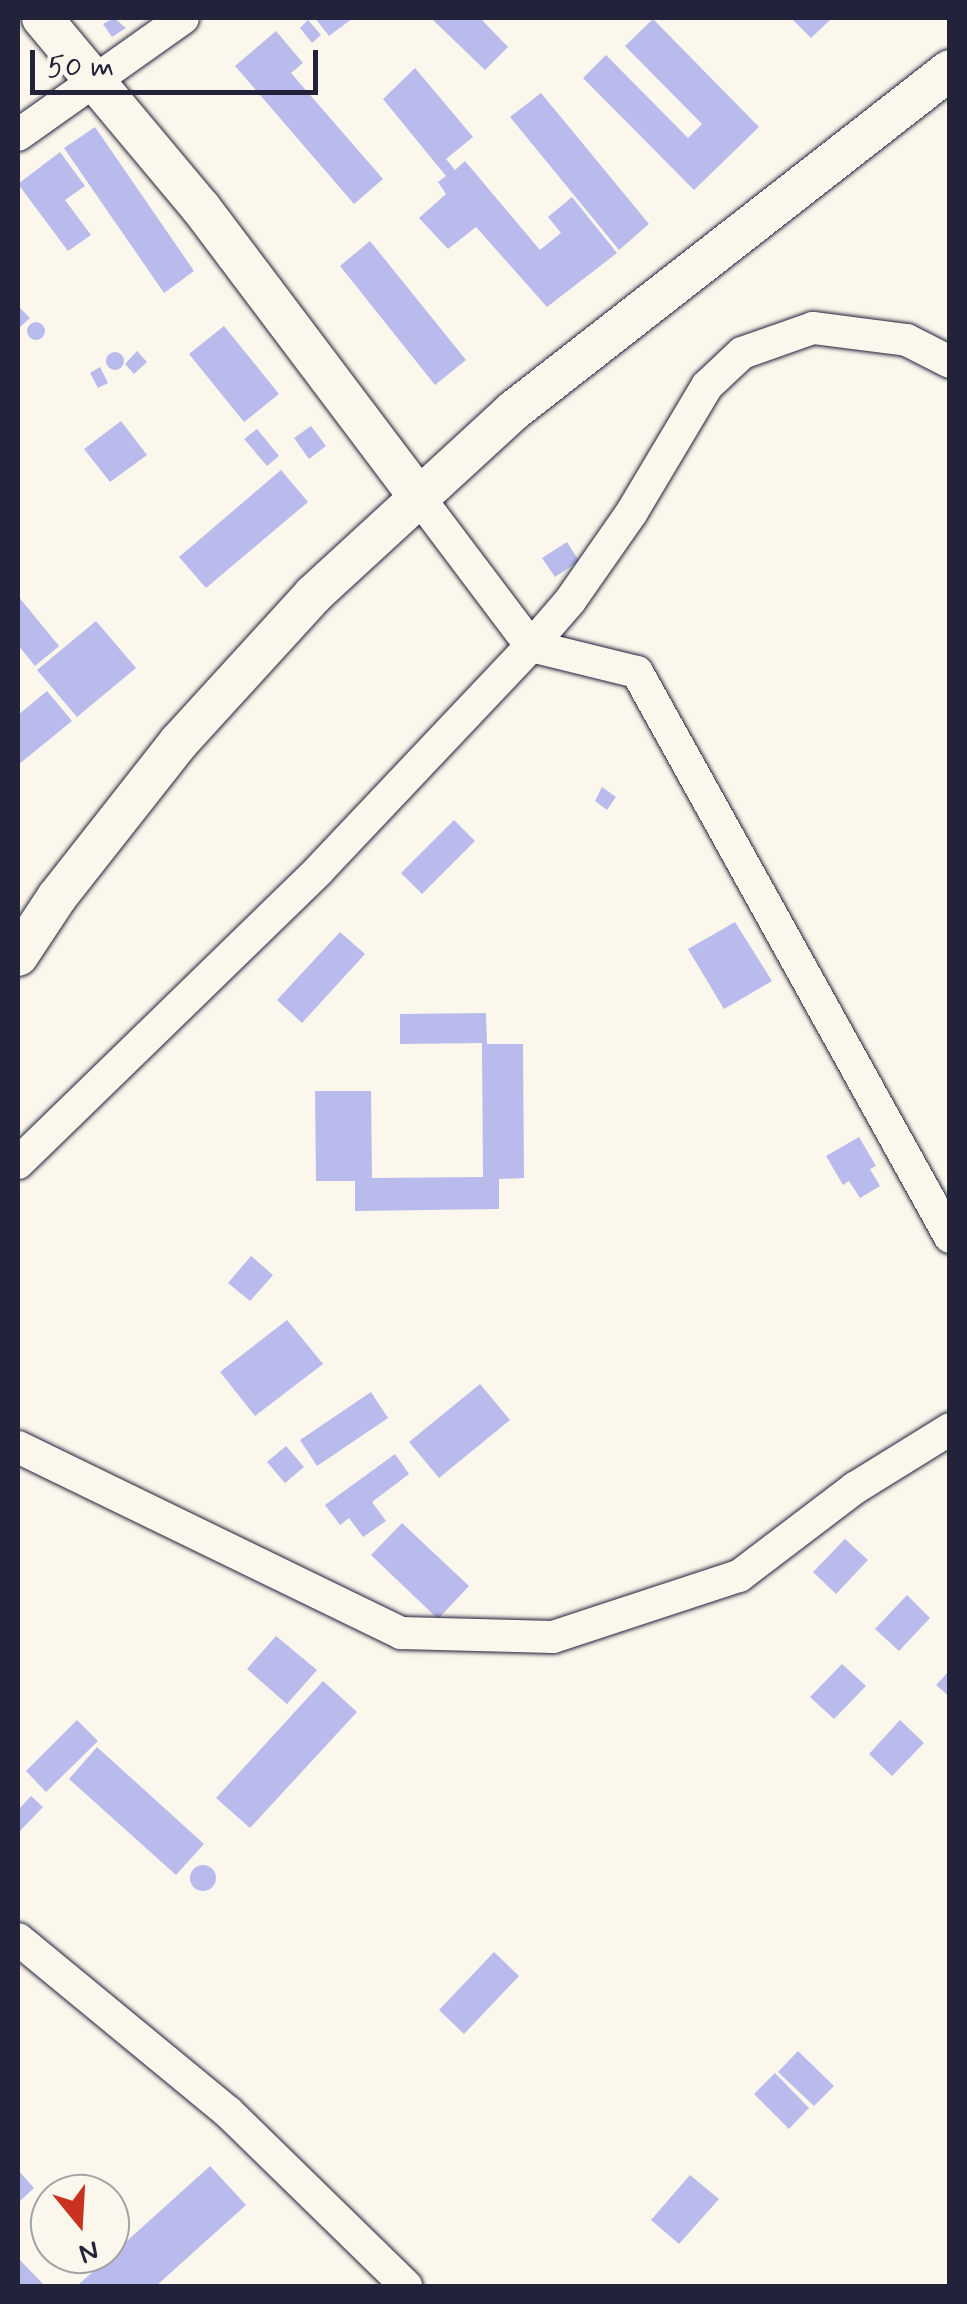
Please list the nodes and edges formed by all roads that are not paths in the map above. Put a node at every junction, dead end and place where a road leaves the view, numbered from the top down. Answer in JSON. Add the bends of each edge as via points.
{"nodes":[{"id":1,"x":42,"y":18,"type":"edge"},
{"id":2,"x":183,"y":18,"type":"edge"},
{"id":3,"x":950,"y":70,"type":"edge"},
{"id":4,"x":91,"y":80,"type":"junction"},
{"id":5,"x":18,"y":135,"type":"edge"},
{"id":6,"x":950,"y":362,"type":"edge"},
{"id":7,"x":418,"y":496,"type":"junction"},
{"id":8,"x":531,"y":646,"type":"junction"},
{"id":9,"x":18,"y":956,"type":"edge"},
{"id":10,"x":18,"y":1163,"type":"edge"},
{"id":11,"x":945,"y":1219,"type":"edge"},
{"id":12,"x":950,"y":1429,"type":"edge"},
{"id":13,"x":18,"y":1446,"type":"edge"},
{"id":14,"x":18,"y":1939,"type":"edge"},
{"id":15,"x":406,"y":2286,"type":"edge"}],
"edges":[{"from":1,"to":4,"type":"street"},
{"from":2,"to":4,"type":"street"},
{"from":3,"to":7,"type":"street","via":[[524,402]]},
{"from":4,"to":5,"type":"street"},
{"from":4,"to":7,"type":"street","via":[[201,208]]},
{"from":6,"to":8,"type":"street","via":[[907,340],[813,328],[742,352],[707,386],[632,512]]},
{"from":7,"to":8,"type":"street"},
{"from":7,"to":9,"type":"street","via":[[227,687],[94,847]]},
{"from":8,"to":10,"type":"street","via":[[319,870]]},
{"from":8,"to":11,"type":"street","via":[[637,672]]},
{"from":12,"to":13,"type":"street","via":[[855,1488],[739,1576],[554,1636],[401,1632]]},
{"from":14,"to":15,"type":"street","via":[[228,2112]]}]}
